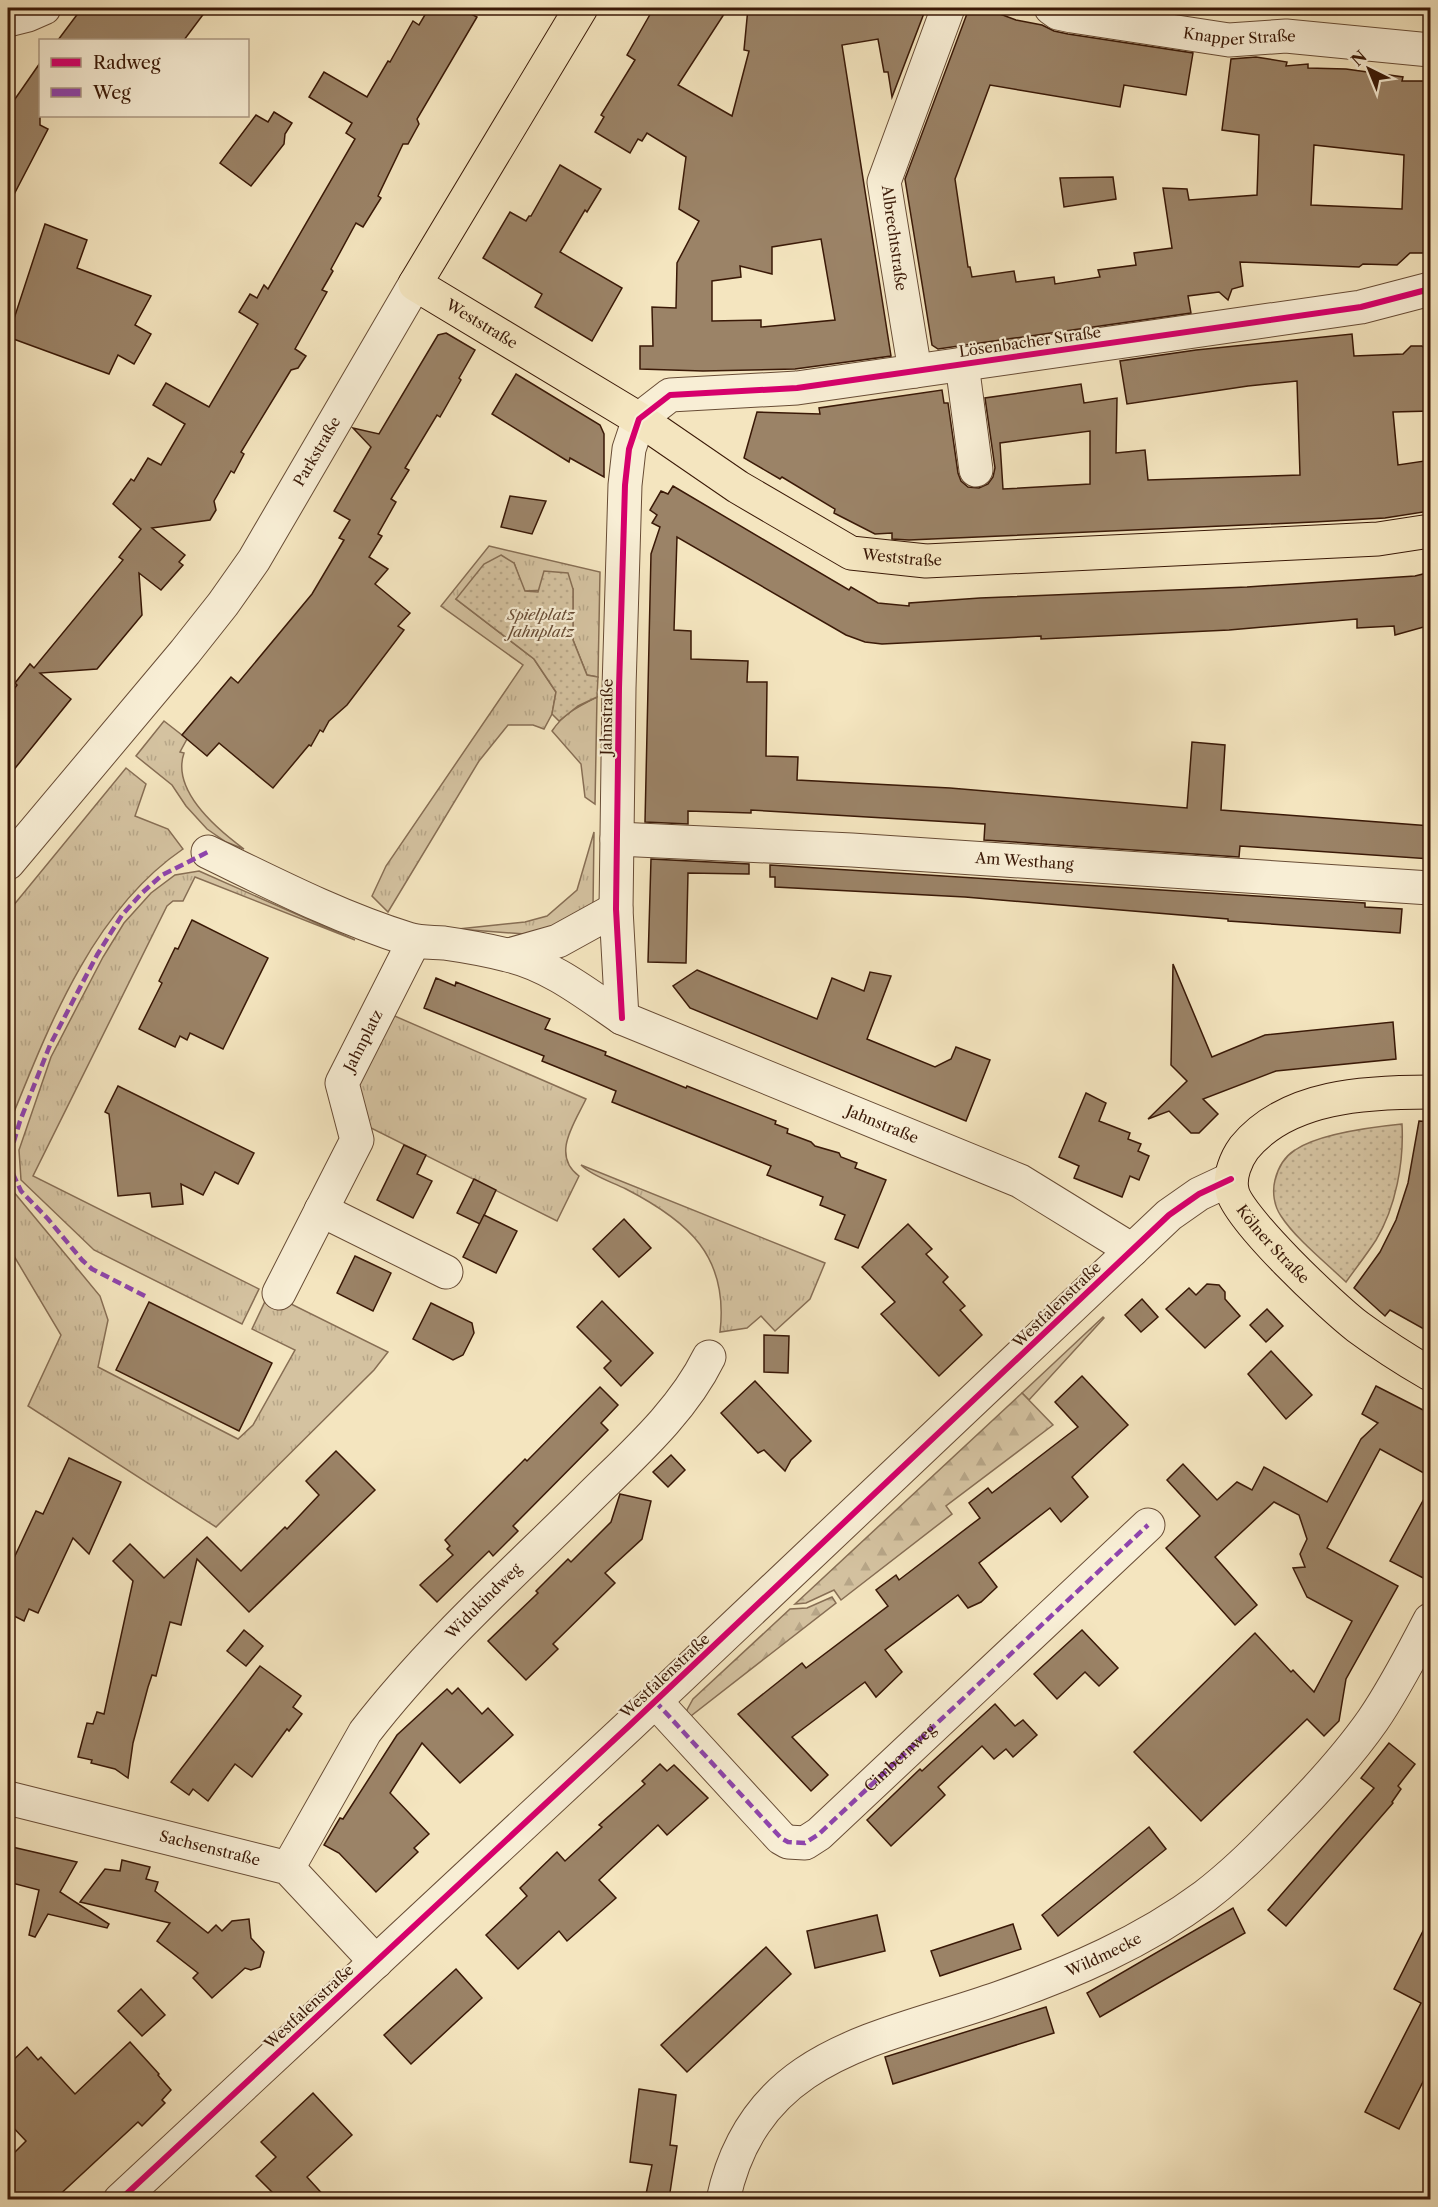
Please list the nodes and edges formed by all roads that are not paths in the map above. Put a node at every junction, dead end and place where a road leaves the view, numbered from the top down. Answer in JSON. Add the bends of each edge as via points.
{"nodes":[{"id":1,"x":44,"y":8,"type":"edge"},
{"id":2,"x":581,"y":8,"type":"edge"},
{"id":3,"x":948,"y":8,"type":"edge"},
{"id":4,"x":1051,"y":8,"type":"edge"},
{"id":5,"x":8,"y":20,"type":"edge"},
{"id":6,"x":1431,"y":50,"type":"edge"},
{"id":7,"x":415,"y":284,"type":"junction"},
{"id":8,"x":1431,"y":289,"type":"edge"},
{"id":9,"x":962,"y":364,"type":"junction"},
{"id":10,"x":915,"y":371,"type":"junction"},
{"id":11,"x":639,"y":419,"type":"junction"},
{"id":12,"x":969,"y":470,"type":"dead end"},
{"id":13,"x":1431,"y":531,"type":"edge"},
{"id":14,"x":617,"y":838,"type":"junction"},
{"id":15,"x":208,"y":852,"type":"dead end"},
{"id":16,"x":8,"y":863,"type":"edge"},
{"id":17,"x":1431,"y":888,"type":"edge"},
{"id":18,"x":616,"y":909,"type":"junction"},
{"id":19,"x":414,"y":941,"type":"junction"},
{"id":20,"x":509,"y":955,"type":"junction"},
{"id":21,"x":622,"y":1018,"type":"junction"},
{"id":22,"x":1431,"y":1092,"type":"edge"},
{"id":23,"x":1231,"y":1179,"type":"junction"},
{"id":24,"x":321,"y":1210,"type":"junction"},
{"id":25,"x":1132,"y":1250,"type":"junction"},
{"id":26,"x":446,"y":1272,"type":"dead end"},
{"id":27,"x":279,"y":1293,"type":"dead end"},
{"id":28,"x":709,"y":1357,"type":"dead end"},
{"id":29,"x":1431,"y":1374,"type":"edge"},
{"id":30,"x":1148,"y":1526,"type":"dead end"},
{"id":31,"x":1431,"y":1620,"type":"edge"},
{"id":32,"x":655,"y":1701,"type":"junction"},
{"id":33,"x":8,"y":1798,"type":"edge"},
{"id":34,"x":288,"y":1868,"type":"junction"},
{"id":35,"x":376,"y":1962,"type":"junction"},
{"id":36,"x":120,"y":2199,"type":"edge"},
{"id":37,"x":723,"y":2199,"type":"edge"}],
"edges":[{"from":1,"to":5,"type":"street"},
{"from":2,"to":7,"type":"main road","name":"Parkstraße"},
{"from":3,"to":10,"type":"street","name":"Albrechtstraße","via":[[884,182]]},
{"from":4,"to":6,"type":"street","name":"Knapper Straße","via":[[1071,16],[1229,40],[1286,36]]},
{"from":7,"to":11,"type":"main road","name":"Weststraße"},
{"from":7,"to":16,"type":"street","name":"Parkstraße","via":[[254,560],[191,644]]},
{"from":8,"to":9,"type":"street","name":"Lösenbacher Straße","via":[[1361,307]]},
{"from":9,"to":10,"type":"street","name":"Lösenbacher Straße"},
{"from":9,"to":12,"type":"street","via":[[970,426],[961,448]]},
{"from":10,"to":11,"type":"street","name":"Lösenbacher Straße","via":[[797,388],[670,395]]},
{"from":11,"to":13,"type":"main road","name":"Weststraße","via":[[738,487],[851,553],[926,561],[1378,539]]},
{"from":11,"to":14,"type":"street","name":"Jahnstraße","via":[[629,449],[625,485]]},
{"from":14,"to":17,"type":"street","name":"Am Westhang"},
{"from":14,"to":18,"type":"street","name":"Jahnstraße"},
{"from":15,"to":19,"type":"street","name":"Jahnstraße","via":[[323,908]]},
{"from":18,"to":20,"type":"street","name":"Jahnstraße","via":[[558,941]]},
{"from":18,"to":21,"type":"street","name":"Jahnstraße"},
{"from":19,"to":20,"type":"street","name":"Jahnstraße"},
{"from":19,"to":24,"type":"street","name":"Jahnplatz","via":[[342,1083],[357,1140]]},
{"from":20,"to":21,"type":"street","name":"Jahnstraße","via":[[575,986]]},
{"from":21,"to":25,"type":"street","name":"Jahnstraße","via":[[1020,1181]]},
{"from":22,"to":23,"type":"main road","via":[[1363,1095],[1283,1116],[1250,1141],[1238,1156]]},
{"from":23,"to":25,"type":"street","name":"Westfalenstraße","via":[[1185,1202]]},
{"from":23,"to":29,"type":"main road","name":"Kölner Straße","via":[[1234,1197],[1250,1220],[1324,1298],[1356,1326]]},
{"from":24,"to":26,"type":"street"},
{"from":24,"to":27,"type":"street","name":"Jahnplatz"},
{"from":25,"to":32,"type":"street","name":"Westfalenstraße"},
{"from":28,"to":34,"type":"street","name":"Widukindweg","via":[[696,1382],[649,1438],[425,1661],[377,1716]]},
{"from":30,"to":32,"type":"street","name":"Cimbernweg","via":[[805,1843],[795,1844],[782,1838]]},
{"from":31,"to":37,"type":"street","name":"Wildmecke","via":[[1374,1718],[1337,1768],[1261,1847],[1205,1896],[1089,1964],[850,2047],[805,2071],[753,2125],[732,2167]]},
{"from":32,"to":35,"type":"street","name":"Westfalenstraße"},
{"from":33,"to":34,"type":"street","name":"Sachsenstraße"},
{"from":34,"to":35,"type":"street"},
{"from":35,"to":36,"type":"street","name":"Westfalenstraße"}]}
